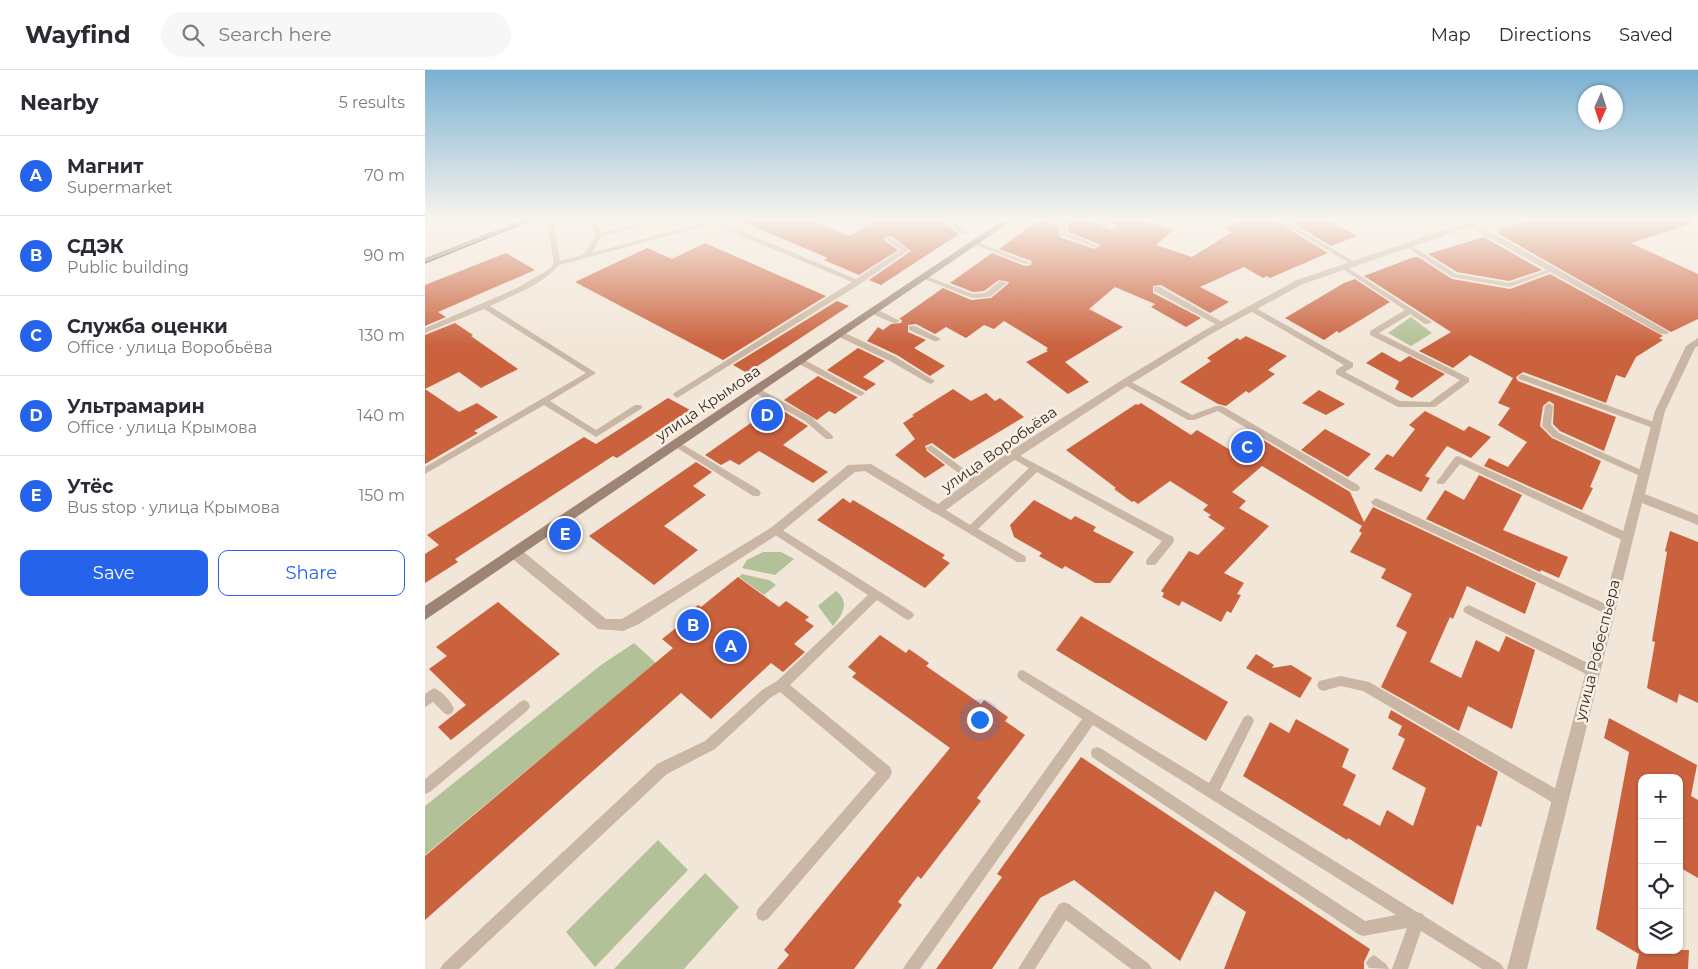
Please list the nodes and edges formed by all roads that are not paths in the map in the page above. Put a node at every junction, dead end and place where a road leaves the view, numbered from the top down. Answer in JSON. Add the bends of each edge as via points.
{"nodes":[{"id":1,"x":564,"y":262,"type":"edge"},
{"id":2,"x":811,"y":262,"type":"edge"},
{"id":3,"x":888,"y":262,"type":"edge"},
{"id":4,"x":947,"y":262,"type":"edge"},
{"id":5,"x":1343,"y":262,"type":"edge"},
{"id":6,"x":1357,"y":262,"type":"edge"},
{"id":7,"x":1433,"y":262,"type":"edge"},
{"id":8,"x":1538,"y":262,"type":"edge"},
{"id":9,"x":557,"y":264,"type":"joint"},
{"id":10,"x":1348,"y":265,"type":"junction"},
{"id":11,"x":1552,"y":270,"type":"junction"},
{"id":12,"x":924,"y":277,"type":"junction"},
{"id":13,"x":857,"y":282,"type":"junction"},
{"id":14,"x":1003,"y":283,"type":"dead end"},
{"id":15,"x":1157,"y":289,"type":"dead end"},
{"id":16,"x":483,"y":305,"type":"junction"},
{"id":17,"x":1251,"y":309,"type":"junction"},
{"id":18,"x":1409,"y":310,"type":"junction"},
{"id":19,"x":873,"y":311,"type":"junction"},
{"id":20,"x":896,"y":321,"type":"dead end"},
{"id":21,"x":1428,"y":322,"type":"dead end"},
{"id":22,"x":1221,"y":324,"type":"junction"},
{"id":23,"x":912,"y":328,"type":"dead end"},
{"id":24,"x":425,"y":331,"type":"edge"},
{"id":25,"x":1664,"y":332,"type":"dead end"},
{"id":26,"x":840,"y":334,"type":"junction"},
{"id":27,"x":937,"y":339,"type":"dead end"},
{"id":28,"x":1698,"y":341,"type":"edge"},
{"id":29,"x":800,"y":361,"type":"junction"},
{"id":30,"x":1522,"y":377,"type":"dead end"},
{"id":31,"x":931,"y":382,"type":"dead end"},
{"id":32,"x":1126,"y":382,"type":"junction"},
{"id":33,"x":756,"y":390,"type":"junction"},
{"id":34,"x":861,"y":393,"type":"dead end"},
{"id":35,"x":677,"y":395,"type":"dead end"},
{"id":36,"x":543,"y":401,"type":"junction"},
{"id":37,"x":1549,"y":406,"type":"dead end"},
{"id":38,"x":639,"y":407,"type":"dead end"},
{"id":39,"x":1656,"y":426,"type":"junction"},
{"id":40,"x":829,"y":436,"type":"dead end"},
{"id":41,"x":677,"y":444,"type":"junction"},
{"id":42,"x":931,"y":448,"type":"dead end"},
{"id":43,"x":1013,"y":455,"type":"junction"},
{"id":44,"x":1035,"y":468,"type":"junction"},
{"id":45,"x":425,"y":471,"type":"edge"},
{"id":46,"x":1643,"y":474,"type":"junction"},
{"id":47,"x":976,"y":482,"type":"junction"},
{"id":48,"x":1441,"y":482,"type":"dead end"},
{"id":49,"x":1355,"y":488,"type":"dead end"},
{"id":50,"x":756,"y":493,"type":"dead end"},
{"id":51,"x":1637,"y":496,"type":"junction"},
{"id":52,"x":1376,"y":502,"type":"dead end"},
{"id":53,"x":938,"y":510,"type":"junction"},
{"id":54,"x":1698,"y":520,"type":"edge"},
{"id":55,"x":776,"y":530,"type":"junction"},
{"id":56,"x":971,"y":530,"type":"junction"},
{"id":57,"x":1626,"y":537,"type":"junction"},
{"id":58,"x":515,"y":553,"type":"junction"},
{"id":59,"x":1021,"y":559,"type":"dead end"},
{"id":60,"x":1151,"y":562,"type":"dead end"},
{"id":61,"x":876,"y":594,"type":"junction"},
{"id":62,"x":1469,"y":610,"type":"dead end"},
{"id":63,"x":1608,"y":610,"type":"junction"},
{"id":64,"x":425,"y":614,"type":"edge"},
{"id":65,"x":908,"y":615,"type":"dead end"},
{"id":66,"x":1592,"y":671,"type":"junction"},
{"id":67,"x":1023,"y":675,"type":"dead end"},
{"id":68,"x":1323,"y":685,"type":"dead end"},
{"id":69,"x":781,"y":686,"type":"junction"},
{"id":70,"x":425,"y":701,"type":"edge"},
{"id":71,"x":524,"y":706,"type":"dead end"},
{"id":72,"x":448,"y":709,"type":"dead end"},
{"id":73,"x":1091,"y":717,"type":"junction"},
{"id":74,"x":1248,"y":721,"type":"dead end"},
{"id":75,"x":1097,"y":753,"type":"dead end"},
{"id":76,"x":425,"y":787,"type":"edge"},
{"id":77,"x":1212,"y":792,"type":"junction"},
{"id":78,"x":1560,"y":798,"type":"junction"},
{"id":79,"x":763,"y":914,"type":"dead end"},
{"id":80,"x":1418,"y":919,"type":"junction"},
{"id":81,"x":448,"y":969,"type":"edge"},
{"id":82,"x":911,"y":969,"type":"edge"},
{"id":83,"x":1026,"y":969,"type":"edge"},
{"id":84,"x":1144,"y":969,"type":"edge"},
{"id":85,"x":1400,"y":969,"type":"edge"},
{"id":86,"x":1496,"y":969,"type":"edge"},
{"id":87,"x":1517,"y":969,"type":"edge"}],
"edges":[{"from":1,"to":9,"type":"lane"},
{"from":2,"to":13,"type":"lane"},
{"from":3,"to":13,"type":"lane"},
{"from":4,"to":12,"type":"street","name":"улица Крымова"},
{"from":5,"to":10,"type":"lane"},
{"from":6,"to":10,"type":"street","name":"улица Воробьёва"},
{"from":7,"to":11,"type":"lane","via":[[1454,276],[1510,285]]},
{"from":8,"to":11,"type":"street"},
{"from":9,"to":16,"type":"lane","via":[[554,270]]},
{"from":10,"to":17,"type":"street","name":"улица Воробьёва","via":[[1300,282]]},
{"from":10,"to":18,"type":"lane"},
{"from":11,"to":25,"type":"street"},
{"from":12,"to":14,"type":"lane","via":[[972,296],[987,295]]},
{"from":12,"to":19,"type":"street","name":"улица Крымова"},
{"from":13,"to":35,"type":"lane"},
{"from":15,"to":22,"type":"lane"},
{"from":16,"to":24,"type":"lane"},
{"from":16,"to":36,"type":"lane","via":[[592,373]]},
{"from":17,"to":18,"type":"lane","via":[[1350,365],[1339,372],[1398,404],[1432,405],[1466,380],[1373,333]]},
{"from":17,"to":22,"type":"street","name":"улица Воробьёва"},
{"from":18,"to":21,"type":"lane"},
{"from":19,"to":20,"type":"lane"},
{"from":19,"to":26,"type":"street","name":"улица Крымова"},
{"from":22,"to":32,"type":"street","name":"улица Воробьёва"},
{"from":23,"to":27,"type":"lane"},
{"from":26,"to":29,"type":"street","name":"улица Крымова"},
{"from":26,"to":31,"type":"lane","via":[[893,359]]},
{"from":28,"to":39,"type":"street","name":"улица Робеспьера","via":[[1691,346],[1660,410]]},
{"from":29,"to":33,"type":"street","name":"улица Крымова"},
{"from":29,"to":34,"type":"lane"},
{"from":30,"to":39,"type":"lane"},
{"from":32,"to":43,"type":"street","name":"улица Воробьёва"},
{"from":32,"to":49,"type":"lane","via":[[1191,418],[1219,408]]},
{"from":33,"to":40,"type":"lane","via":[[808,419]]},
{"from":33,"to":41,"type":"street","name":"улица Крымова"},
{"from":36,"to":38,"type":"lane","via":[[596,434]]},
{"from":36,"to":45,"type":"lane"},
{"from":37,"to":46,"type":"lane","via":[[1545,426],[1556,435]]},
{"from":39,"to":46,"type":"street","name":"улица Робеспьера"},
{"from":41,"to":50,"type":"lane"},
{"from":41,"to":58,"type":"street","name":"улица Крымова"},
{"from":42,"to":47,"type":"lane"},
{"from":43,"to":44,"type":"lane"},
{"from":43,"to":47,"type":"street","name":"улица Воробьёва"},
{"from":44,"to":56,"type":"lane"},
{"from":44,"to":60,"type":"lane","via":[[1169,540]]},
{"from":46,"to":51,"type":"street","name":"улица Робеспьера"},
{"from":47,"to":53,"type":"street","name":"улица Воробьёва"},
{"from":48,"to":57,"type":"lane","via":[[1458,459]]},
{"from":51,"to":54,"type":"street"},
{"from":51,"to":57,"type":"street","name":"улица Робеспьера"},
{"from":52,"to":63,"type":"lane"},
{"from":53,"to":55,"type":"street","name":"улица Воробьёва","via":[[867,467],[859,466],[851,468]]},
{"from":53,"to":56,"type":"lane"},
{"from":55,"to":58,"type":"street","name":"улица Воробьёва","via":[[623,625],[603,626]]},
{"from":55,"to":61,"type":"lane"},
{"from":56,"to":59,"type":"lane"},
{"from":57,"to":63,"type":"street","name":"улица Робеспьера"},
{"from":58,"to":64,"type":"street","name":"улица Крымова"},
{"from":61,"to":65,"type":"lane"},
{"from":61,"to":69,"type":"lane"},
{"from":62,"to":66,"type":"lane"},
{"from":63,"to":66,"type":"street","name":"улица Робеспьера"},
{"from":66,"to":78,"type":"street","name":"улица Робеспьера"},
{"from":67,"to":73,"type":"lane"},
{"from":68,"to":78,"type":"lane","via":[[1341,681],[1365,686]]},
{"from":69,"to":79,"type":"lane","via":[[885,772]]},
{"from":69,"to":81,"type":"lane","via":[[766,694],[711,745],[662,768]]},
{"from":70,"to":72,"type":"lane","via":[[434,694]]},
{"from":71,"to":76,"type":"lane"},
{"from":73,"to":77,"type":"lane"},
{"from":73,"to":82,"type":"lane"},
{"from":74,"to":77,"type":"lane"},
{"from":75,"to":80,"type":"lane","via":[[1363,929]]},
{"from":77,"to":80,"type":"lane"},
{"from":78,"to":87,"type":"street","name":"улица Робеспьера"},
{"from":80,"to":85,"type":"lane"},
{"from":80,"to":86,"type":"lane"},
{"from":83,"to":84,"type":"lane","via":[[1064,909]]}]}
